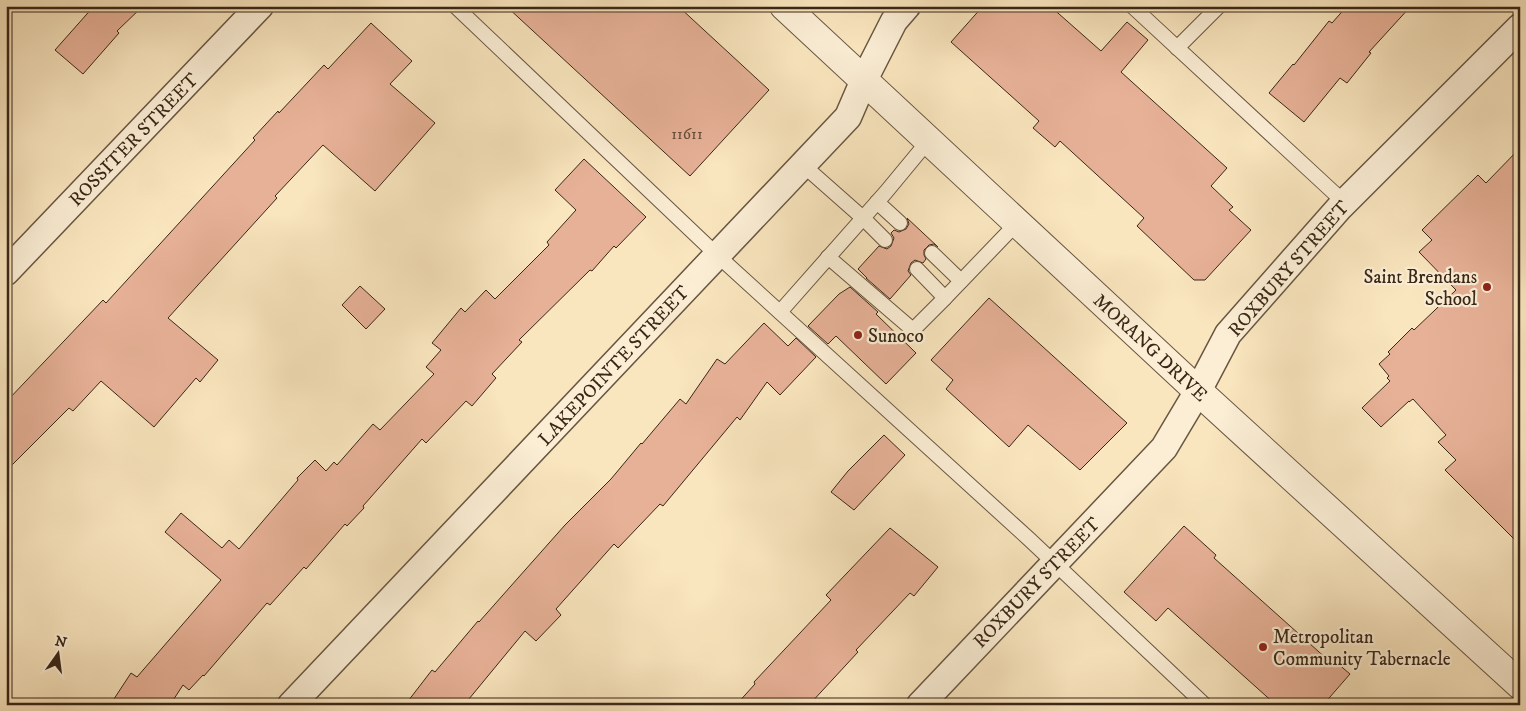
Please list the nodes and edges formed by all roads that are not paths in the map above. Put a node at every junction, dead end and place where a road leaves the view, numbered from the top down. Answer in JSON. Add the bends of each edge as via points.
{"nodes":[{"id":1,"x":260,"y":6,"type":"edge"},
{"id":2,"x":455,"y":6,"type":"edge"},
{"id":3,"x":784,"y":6,"type":"edge"},
{"id":4,"x":907,"y":6,"type":"edge"},
{"id":5,"x":1132,"y":6,"type":"edge"},
{"id":6,"x":1219,"y":6,"type":"edge"},
{"id":7,"x":1520,"y":27,"type":"edge"},
{"id":8,"x":1177,"y":48,"type":"junction"},
{"id":9,"x":864,"y":80,"type":"junction"},
{"id":10,"x":928,"y":140,"type":"junction"},
{"id":11,"x":803,"y":165,"type":"junction"},
{"id":12,"x":877,"y":202,"type":"junction"},
{"id":13,"x":1344,"y":203,"type":"junction"},
{"id":14,"x":864,"y":218,"type":"junction"},
{"id":15,"x":1018,"y":223,"type":"junction"},
{"id":16,"x":900,"y":224,"type":"dead end"},
{"id":17,"x":885,"y":240,"type":"dead end"},
{"id":18,"x":932,"y":254,"type":"dead end"},
{"id":19,"x":717,"y":255,"type":"junction"},
{"id":20,"x":828,"y":257,"type":"junction"},
{"id":21,"x":917,"y":269,"type":"dead end"},
{"id":22,"x":6,"y":272,"type":"edge"},
{"id":23,"x":961,"y":281,"type":"junction"},
{"id":24,"x":945,"y":298,"type":"junction"},
{"id":25,"x":780,"y":312,"type":"junction"},
{"id":26,"x":1198,"y":391,"type":"junction"},
{"id":27,"x":1054,"y":563,"type":"junction"},
{"id":28,"x":1517,"y":676,"type":"edge"},
{"id":29,"x":291,"y":705,"type":"edge"},
{"id":30,"x":920,"y":705,"type":"edge"},
{"id":31,"x":1205,"y":705,"type":"edge"}],
"edges":[{"from":1,"to":22,"type":"street","name":"ROSSITER STREET"},
{"from":2,"to":19,"type":"lane"},
{"from":3,"to":9,"type":"street","name":"MORANG DRIVE"},
{"from":4,"to":9,"type":"street","name":"LAKEPOINTE STREET","via":[[894,21]]},
{"from":5,"to":8,"type":"lane"},
{"from":6,"to":8,"type":"lane"},
{"from":7,"to":13,"type":"street","name":"ROXBURY STREET"},
{"from":8,"to":13,"type":"lane"},
{"from":9,"to":10,"type":"street","name":"MORANG DRIVE"},
{"from":9,"to":11,"type":"street","name":"LAKEPOINTE STREET","via":[[848,117]]},
{"from":10,"to":12,"type":"lane"},
{"from":10,"to":15,"type":"street","name":"MORANG DRIVE"},
{"from":11,"to":14,"type":"lane"},
{"from":11,"to":19,"type":"street","name":"LAKEPOINTE STREET"},
{"from":12,"to":14,"type":"lane"},
{"from":12,"to":16,"type":"lane"},
{"from":13,"to":26,"type":"street","name":"ROXBURY STREET","via":[[1228,334]]},
{"from":14,"to":17,"type":"lane"},
{"from":14,"to":20,"type":"lane"},
{"from":15,"to":23,"type":"lane"},
{"from":15,"to":26,"type":"street","name":"MORANG DRIVE"},
{"from":18,"to":23,"type":"lane"},
{"from":19,"to":25,"type":"lane"},
{"from":19,"to":29,"type":"street","name":"LAKEPOINTE STREET"},
{"from":20,"to":24,"type":"lane","via":[[914,330]]},
{"from":20,"to":25,"type":"lane"},
{"from":21,"to":24,"type":"lane"},
{"from":23,"to":24,"type":"lane"},
{"from":25,"to":27,"type":"lane"},
{"from":26,"to":27,"type":"street","name":"ROXBURY STREET","via":[[1164,448]]},
{"from":26,"to":28,"type":"street","name":"MORANG DRIVE"},
{"from":27,"to":30,"type":"street","name":"ROXBURY STREET"},
{"from":27,"to":31,"type":"lane"}]}
